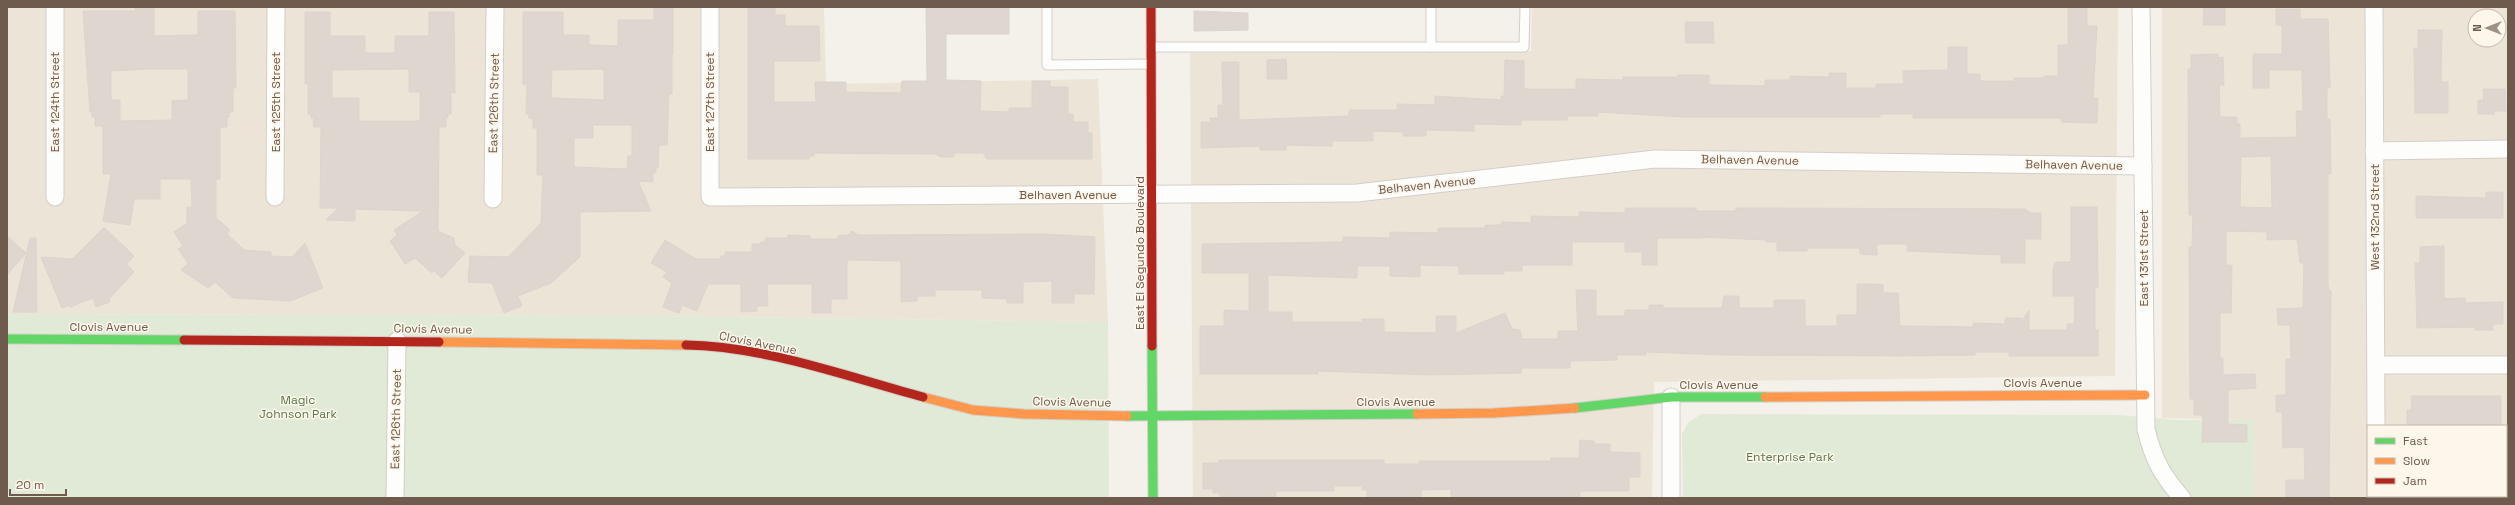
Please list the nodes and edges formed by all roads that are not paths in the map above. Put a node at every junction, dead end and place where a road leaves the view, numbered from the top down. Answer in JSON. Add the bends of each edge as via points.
{"nodes":[{"id":1,"x":55,"y":7,"type":"edge"},
{"id":2,"x":276,"y":7,"type":"edge"},
{"id":3,"x":495,"y":7,"type":"edge"},
{"id":4,"x":710,"y":7,"type":"edge"},
{"id":5,"x":1047,"y":7,"type":"edge"},
{"id":6,"x":1151,"y":7,"type":"edge"},
{"id":7,"x":1431,"y":7,"type":"edge"},
{"id":8,"x":1525,"y":7,"type":"edge"},
{"id":9,"x":2141,"y":7,"type":"edge"},
{"id":10,"x":2374,"y":7,"type":"edge"},
{"id":11,"x":1151,"y":47,"type":"junction"},
{"id":12,"x":1431,"y":47,"type":"junction"},
{"id":13,"x":1151,"y":64,"type":"junction"},
{"id":14,"x":2508,"y":149,"type":"edge"},
{"id":15,"x":2374,"y":151,"type":"junction"},
{"id":16,"x":2143,"y":166,"type":"junction"},
{"id":17,"x":1152,"y":195,"type":"junction"},
{"id":18,"x":55,"y":197,"type":"dead end"},
{"id":19,"x":276,"y":197,"type":"dead end"},
{"id":20,"x":710,"y":197,"type":"joint"},
{"id":21,"x":493,"y":199,"type":"dead end"},
{"id":22,"x":7,"y":339,"type":"edge"},
{"id":23,"x":397,"y":341,"type":"junction"},
{"id":24,"x":2376,"y":365,"type":"junction"},
{"id":25,"x":2508,"y":365,"type":"edge"},
{"id":26,"x":2145,"y":395,"type":"junction"},
{"id":27,"x":1671,"y":397,"type":"junction"},
{"id":28,"x":1152,"y":416,"type":"junction"},
{"id":29,"x":2376,"y":425,"type":"edge"},
{"id":30,"x":395,"y":498,"type":"edge"},
{"id":31,"x":1153,"y":498,"type":"edge"},
{"id":32,"x":1670,"y":498,"type":"edge"},
{"id":33,"x":2182,"y":498,"type":"edge"}],
"edges":[{"from":1,"to":18,"type":"street","name":"East 124th Street"},
{"from":2,"to":19,"type":"street","name":"East 125th Street"},
{"from":3,"to":21,"type":"street","name":"East 126th Street"},
{"from":4,"to":20,"type":"street","name":"East 127th Street"},
{"from":5,"to":13,"type":"lane","via":[[1047,65]]},
{"from":6,"to":11,"type":"street","name":"East El Segundo Boulevard"},
{"from":7,"to":12,"type":"lane"},
{"from":8,"to":12,"type":"lane","via":[[1524,47]]},
{"from":9,"to":16,"type":"street","name":"East 131st Street"},
{"from":10,"to":15,"type":"street","name":"West 132nd Street"},
{"from":11,"to":12,"type":"lane"},
{"from":11,"to":13,"type":"street","name":"East El Segundo Boulevard"},
{"from":13,"to":17,"type":"street","name":"East El Segundo Boulevard"},
{"from":14,"to":15,"type":"street"},
{"from":15,"to":24,"type":"street","name":"West 132nd Street"},
{"from":16,"to":17,"type":"street","name":"Belhaven Avenue","via":[[1655,159],[1357,193]]},
{"from":16,"to":26,"type":"street","name":"East 131st Street"},
{"from":17,"to":20,"type":"street","name":"Belhaven Avenue"},
{"from":17,"to":28,"type":"street","name":"East El Segundo Boulevard"},
{"from":22,"to":23,"type":"street","name":"Clovis Avenue"},
{"from":23,"to":28,"type":"street","name":"Clovis Avenue","via":[[708,345],[782,359],[973,410],[1024,414]]},
{"from":23,"to":30,"type":"street","name":"East 126th Street"},
{"from":24,"to":25,"type":"street"},
{"from":24,"to":29,"type":"street","name":"West 132nd Street"},
{"from":26,"to":27,"type":"street","name":"Clovis Avenue"},
{"from":26,"to":33,"type":"street","name":"East 131st Street","via":[[2146,429],[2152,454],[2163,476]]},
{"from":27,"to":28,"type":"street","name":"Clovis Avenue","via":[[1538,412]]},
{"from":27,"to":32,"type":"street"},
{"from":28,"to":31,"type":"street","name":"East El Segundo Boulevard"}]}
